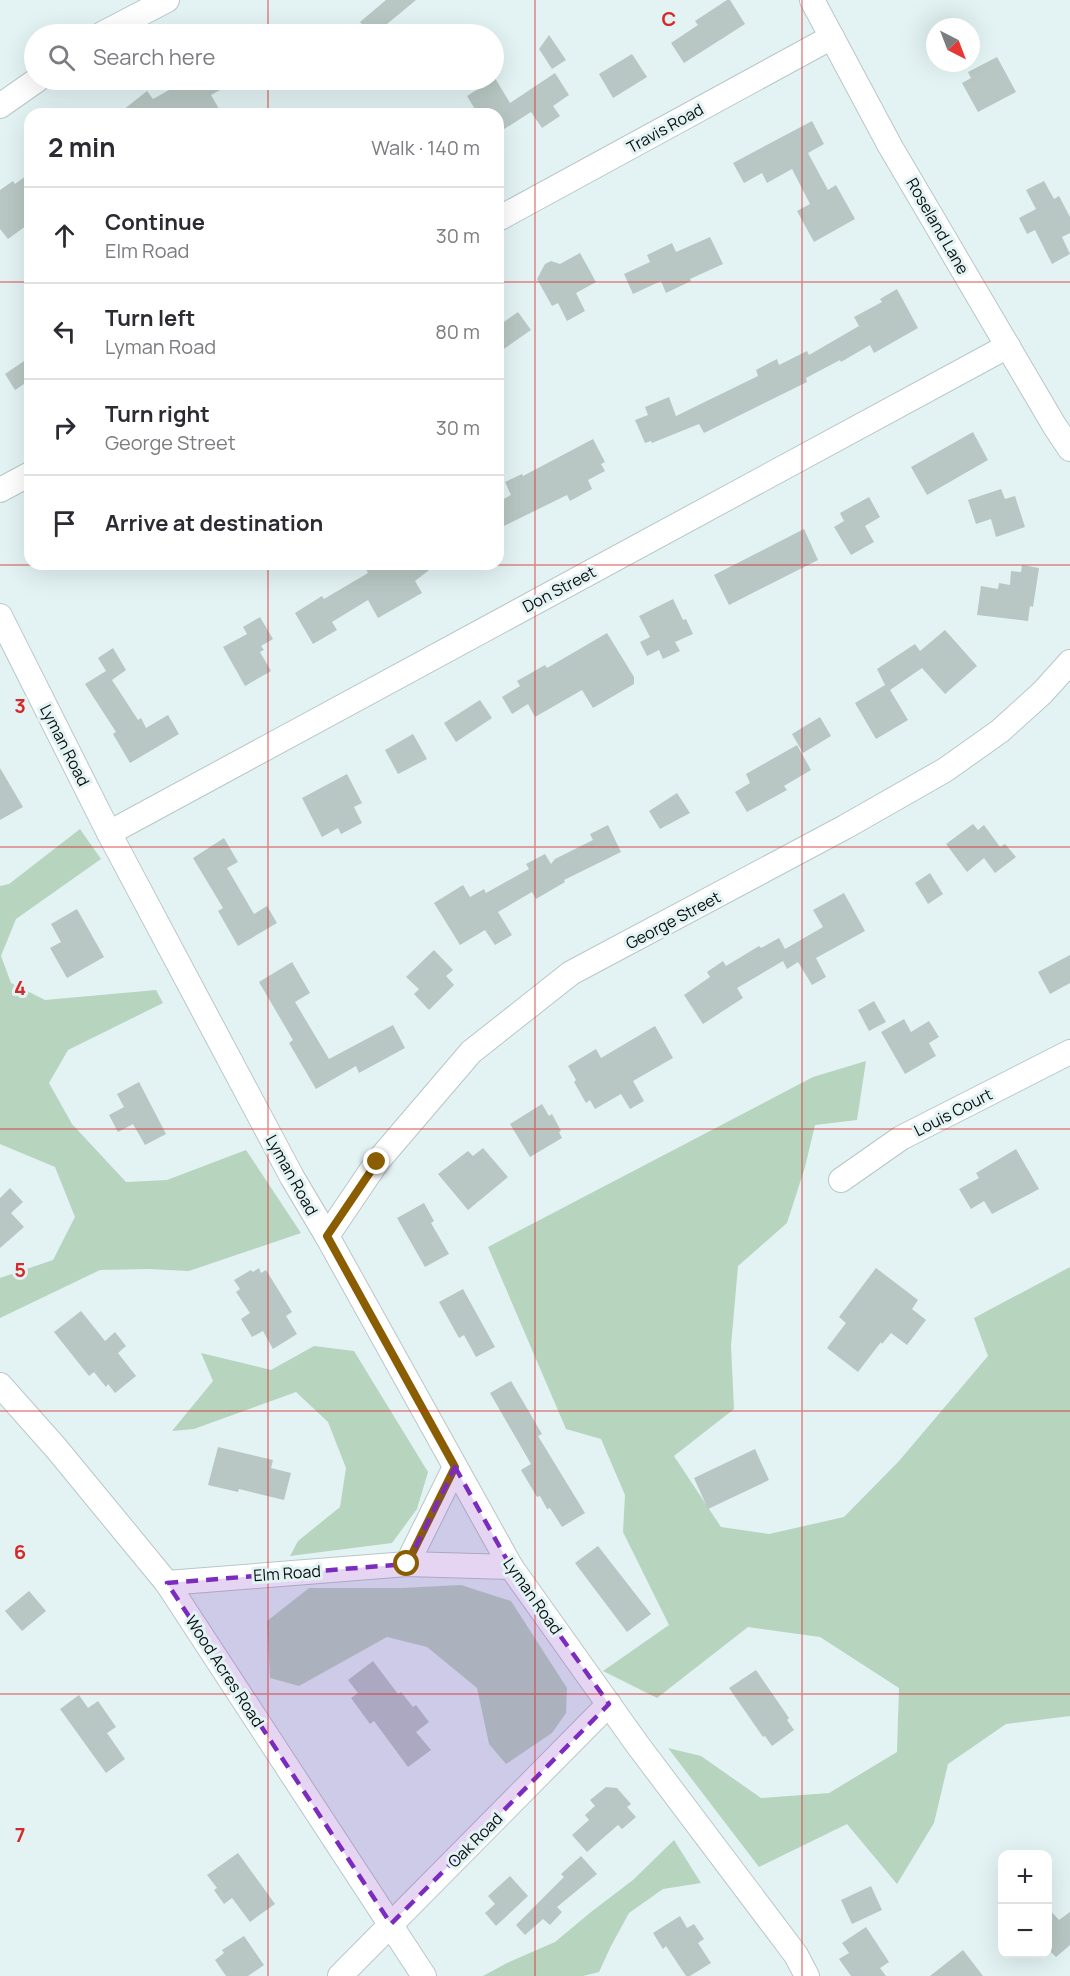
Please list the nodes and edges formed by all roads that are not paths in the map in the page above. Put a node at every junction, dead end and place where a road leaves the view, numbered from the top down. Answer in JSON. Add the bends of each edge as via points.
{"nodes":[{"id":1,"x":167,"y":0,"type":"edge"},
{"id":2,"x":812,"y":0,"type":"edge"},
{"id":3,"x":121,"y":24,"type":"edge"},
{"id":4,"x":832,"y":37,"type":"junction"},
{"id":5,"x":24,"y":89,"type":"edge"},
{"id":6,"x":0,"y":106,"type":"edge"},
{"id":7,"x":504,"y":216,"type":"edge"},
{"id":8,"x":1008,"y":346,"type":"junction"},
{"id":9,"x":1070,"y":449,"type":"edge"},
{"id":10,"x":24,"y":477,"type":"edge"},
{"id":11,"x":0,"y":490,"type":"edge"},
{"id":12,"x":0,"y":616,"type":"edge"},
{"id":13,"x":1070,"y":662,"type":"edge"},
{"id":14,"x":109,"y":832,"type":"junction"},
{"id":15,"x":1070,"y":1052,"type":"edge"},
{"id":16,"x":841,"y":1180,"type":"dead end"},
{"id":17,"x":327,"y":1236,"type":"junction"},
{"id":18,"x":0,"y":1385,"type":"edge"},
{"id":19,"x":455,"y":1467,"type":"junction"},
{"id":20,"x":407,"y":1564,"type":"junction"},
{"id":21,"x":511,"y":1567,"type":"junction"},
{"id":22,"x":167,"y":1583,"type":"junction"},
{"id":23,"x":609,"y":1704,"type":"junction"},
{"id":24,"x":391,"y":1924,"type":"junction"},
{"id":25,"x":340,"y":1976,"type":"edge"},
{"id":26,"x":424,"y":1976,"type":"edge"},
{"id":27,"x":807,"y":1976,"type":"edge"}],
"edges":[{"from":1,"to":3,"type":"street"},
{"from":2,"to":4,"type":"street","name":"Roseland Lane"},
{"from":4,"to":7,"type":"street","name":"Travis Road"},
{"from":4,"to":8,"type":"street","name":"Roseland Lane","via":[[890,146]]},
{"from":5,"to":6,"type":"street"},
{"from":8,"to":9,"type":"street","name":"Roseland Lane"},
{"from":8,"to":14,"type":"street","name":"Don Street"},
{"from":10,"to":11,"type":"street"},
{"from":12,"to":14,"type":"street","name":"Lyman Road"},
{"from":13,"to":17,"type":"street","name":"George Street","via":[[1000,731],[945,770],[561,980],[471,1052],[377,1162]]},
{"from":14,"to":17,"type":"street","name":"Lyman Road"},
{"from":15,"to":16,"type":"street","name":"Louis Court","via":[[901,1138]]},
{"from":17,"to":19,"type":"street","name":"Lyman Road"},
{"from":18,"to":22,"type":"street","name":"Wood Acres Road"},
{"from":19,"to":20,"type":"street"},
{"from":19,"to":21,"type":"street","name":"Lyman Road"},
{"from":20,"to":21,"type":"street","name":"Elm Road"},
{"from":20,"to":22,"type":"street","name":"Elm Road"},
{"from":21,"to":23,"type":"street","name":"Lyman Road"},
{"from":22,"to":24,"type":"street","name":"Wood Acres Road"},
{"from":23,"to":24,"type":"street","name":"Oak Road"},
{"from":23,"to":27,"type":"street","name":"Lyman Road","via":[[796,1955]]},
{"from":24,"to":25,"type":"street","name":"Oak Road"},
{"from":24,"to":26,"type":"street","name":"Wood Acres Road"}]}
